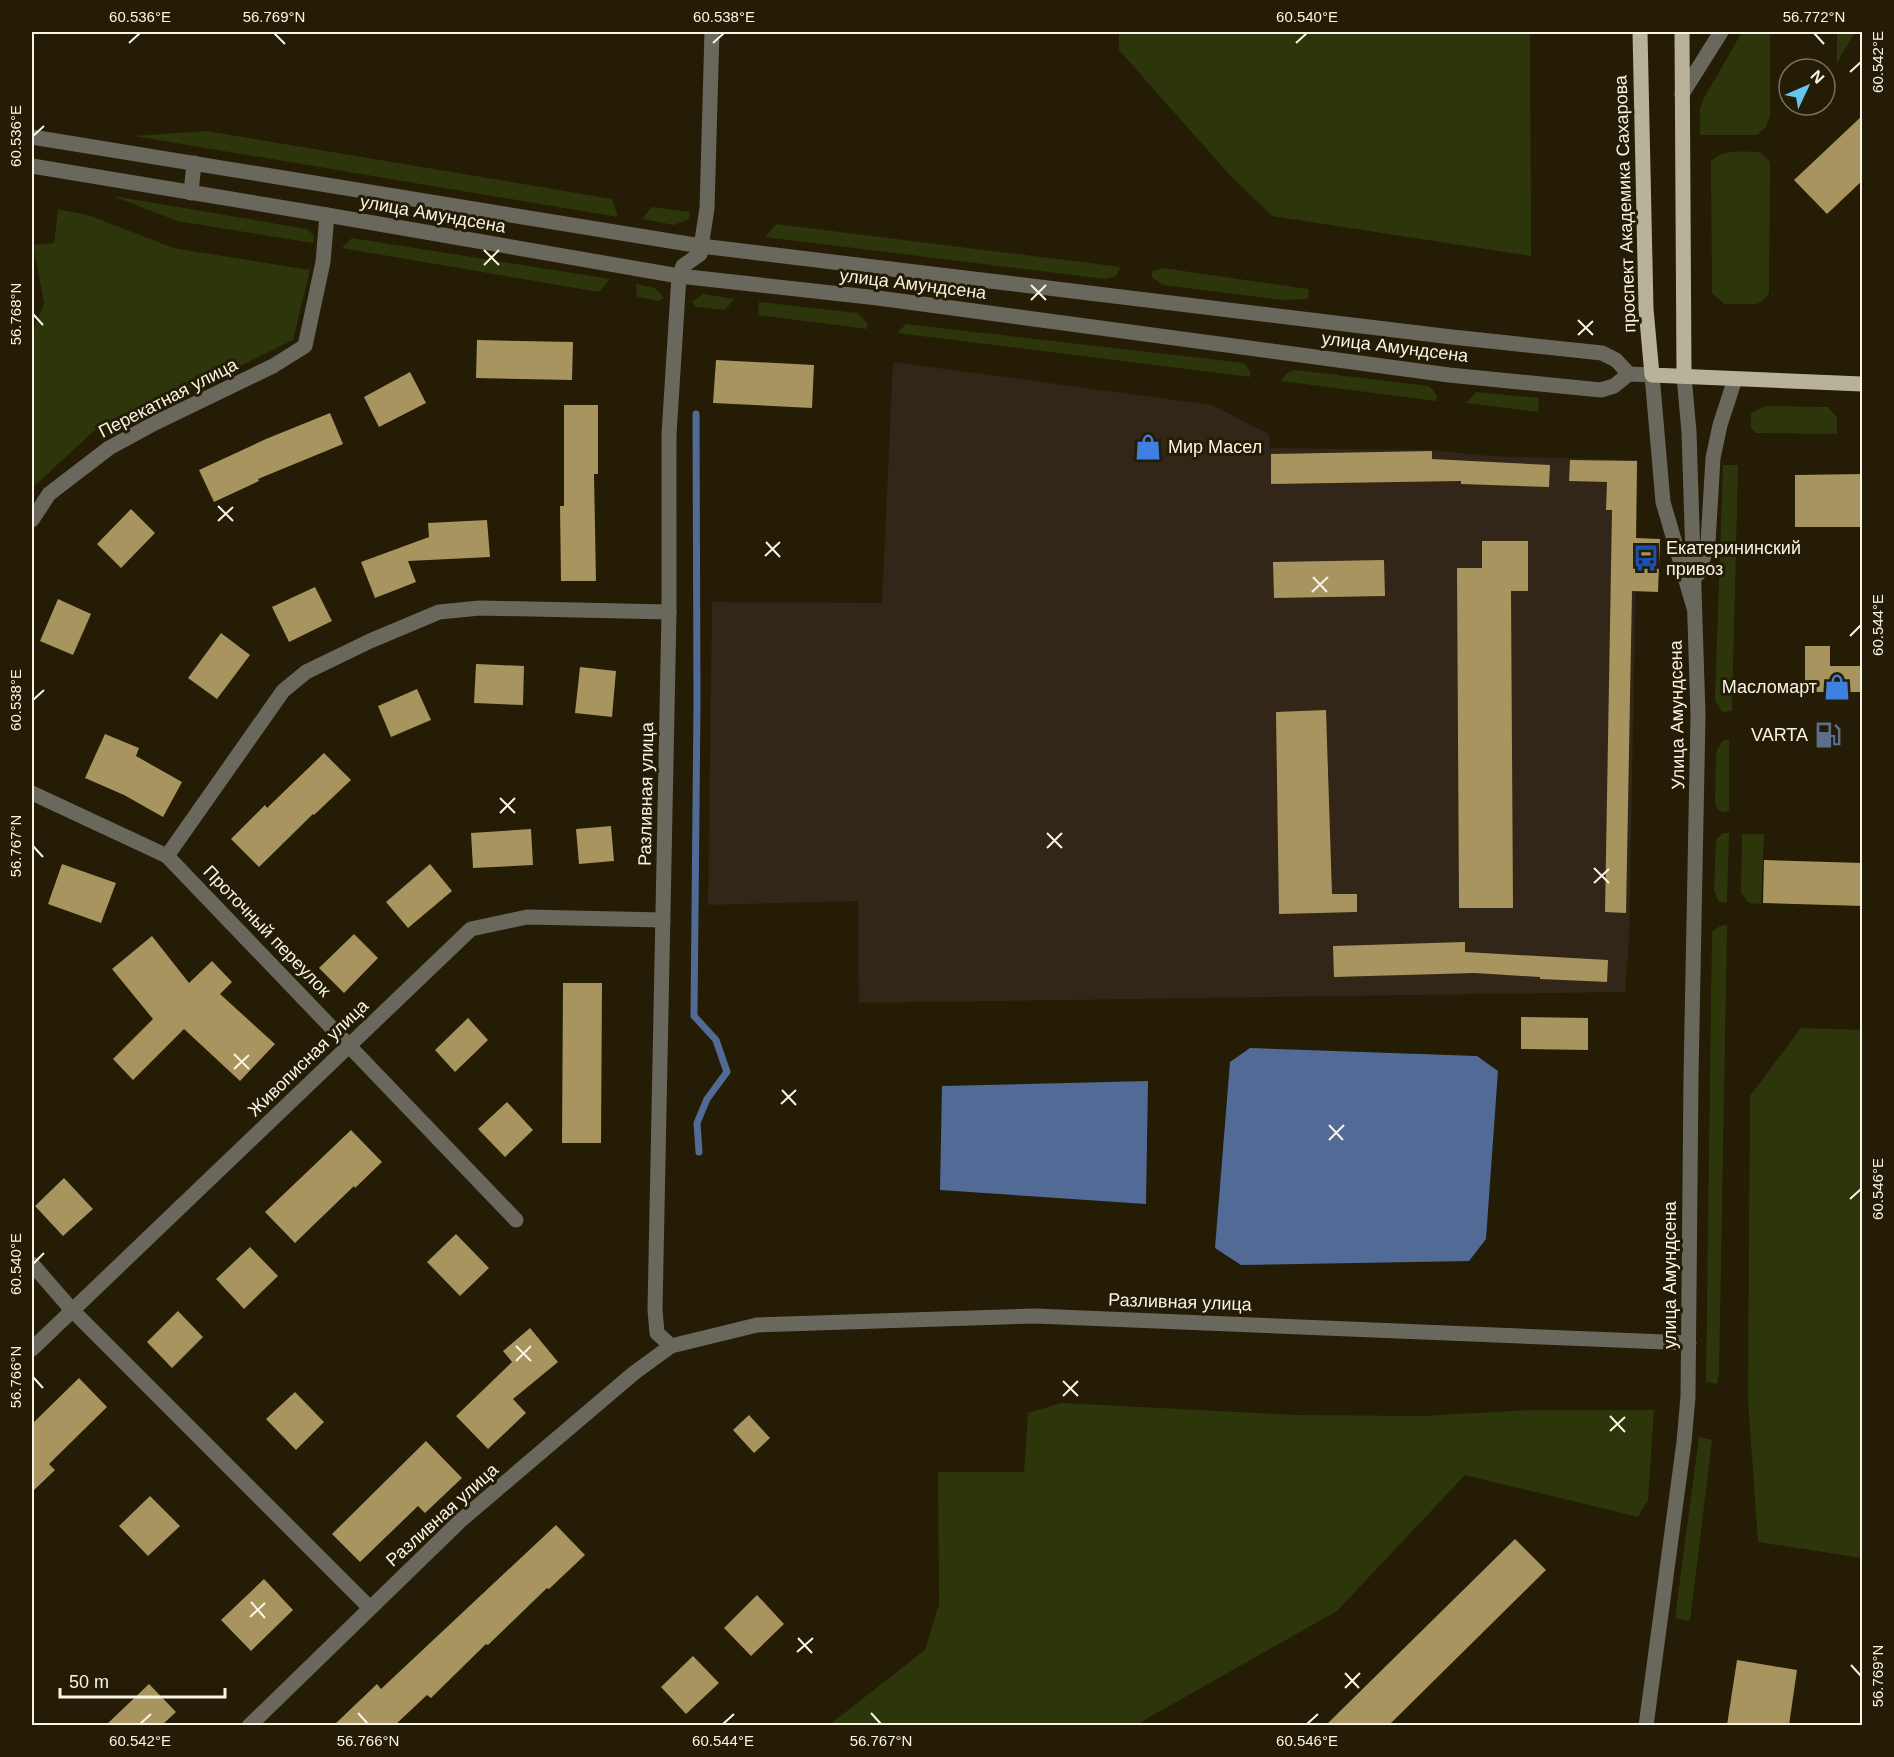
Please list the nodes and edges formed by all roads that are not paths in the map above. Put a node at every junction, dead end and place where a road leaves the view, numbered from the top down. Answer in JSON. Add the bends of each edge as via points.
{"nodes":[{"id":1,"x":712,"y":32,"type":"edge"},
{"id":2,"x":1640,"y":32,"type":"edge"},
{"id":3,"x":1682,"y":32,"type":"edge"},
{"id":4,"x":1720,"y":32,"type":"edge"},
{"id":5,"x":1682,"y":94,"type":"junction"},
{"id":6,"x":32,"y":137,"type":"edge"},
{"id":7,"x":194,"y":163,"type":"junction"},
{"id":8,"x":32,"y":166,"type":"edge"},
{"id":9,"x":191,"y":193,"type":"junction"},
{"id":10,"x":327,"y":215,"type":"junction"},
{"id":11,"x":701,"y":246,"type":"junction"},
{"id":12,"x":679,"y":276,"type":"junction"},
{"id":13,"x":1629,"y":374,"type":"junction"},
{"id":14,"x":1652,"y":375,"type":"junction"},
{"id":15,"x":1684,"y":376,"type":"junction"},
{"id":16,"x":1735,"y":380,"type":"junction"},
{"id":17,"x":1863,"y":384,"type":"edge"},
{"id":18,"x":32,"y":520,"type":"edge"},
{"id":19,"x":1694,"y":586,"type":"junction"},
{"id":20,"x":1695,"y":608,"type":"junction"},
{"id":21,"x":669,"y":612,"type":"junction"},
{"id":22,"x":32,"y":793,"type":"edge"},
{"id":23,"x":1696,"y":821,"type":"joint"},
{"id":24,"x":167,"y":856,"type":"junction"},
{"id":25,"x":663,"y":920,"type":"junction"},
{"id":26,"x":350,"y":1045,"type":"junction"},
{"id":27,"x":516,"y":1220,"type":"dead end"},
{"id":28,"x":32,"y":1264,"type":"edge"},
{"id":29,"x":72,"y":1310,"type":"junction"},
{"id":30,"x":1689,"y":1343,"type":"junction"},
{"id":31,"x":671,"y":1346,"type":"junction"},
{"id":32,"x":32,"y":1349,"type":"edge"},
{"id":33,"x":370,"y":1608,"type":"junction"},
{"id":34,"x":249,"y":1725,"type":"edge"},
{"id":35,"x":1646,"y":1725,"type":"edge"}],
"edges":[{"from":1,"to":11,"type":"street","via":[[707,208]]},
{"from":2,"to":14,"type":"main road","name":"проспект Академика Сахарова","via":[[1646,309]]},
{"from":3,"to":5,"type":"main road"},
{"from":4,"to":5,"type":"street"},
{"from":5,"to":15,"type":"main road"},
{"from":6,"to":7,"type":"street","name":"улица Амундсена"},
{"from":7,"to":9,"type":"street"},
{"from":7,"to":11,"type":"street","name":"улица Амундсена"},
{"from":8,"to":9,"type":"street","name":"улица Амундсена"},
{"from":9,"to":10,"type":"street","name":"улица Амундсена"},
{"from":10,"to":12,"type":"street","name":"улица Амундсена"},
{"from":10,"to":18,"type":"street","name":"Перекатная улица","via":[[323,262],[305,346],[109,448],[49,494]]},
{"from":11,"to":12,"type":"street","via":[[700,254],[683,266]]},
{"from":11,"to":13,"type":"street","name":"улица Амундсена","via":[[1602,353],[1616,360]]},
{"from":12,"to":13,"type":"street","name":"улица Амундсена","via":[[878,298],[1449,375],[1600,390],[1614,386]]},
{"from":12,"to":21,"type":"street","name":"Разливная улица","via":[[669,434]]},
{"from":13,"to":14,"type":"street"},
{"from":14,"to":15,"type":"main road"},
{"from":14,"to":20,"type":"street","via":[[1663,502]]},
{"from":15,"to":16,"type":"main road"},
{"from":15,"to":19,"type":"street"},
{"from":16,"to":17,"type":"main road"},
{"from":16,"to":19,"type":"street","via":[[1717,437],[1708,543]]},
{"from":19,"to":20,"type":"street"},
{"from":20,"to":23,"type":"street","name":"Улица Амундсена"},
{"from":21,"to":24,"type":"street","via":[[480,608],[439,612],[306,672],[284,691]]},
{"from":21,"to":25,"type":"street","name":"Разливная улица"},
{"from":22,"to":24,"type":"street","name":"Проточный переулок"},
{"from":23,"to":30,"type":"street","name":"улица Амундсена"},
{"from":24,"to":26,"type":"street","name":"Проточный переулок"},
{"from":25,"to":26,"type":"street","name":"Живописная улица","via":[[527,917],[471,929]]},
{"from":25,"to":31,"type":"street","name":"Разливная улица","via":[[655,1310],[657,1333]]},
{"from":26,"to":27,"type":"street","name":"Проточный переулок"},
{"from":26,"to":29,"type":"street","name":"Живописная улица"},
{"from":28,"to":29,"type":"street"},
{"from":29,"to":32,"type":"street","name":"Живописная улица"},
{"from":29,"to":33,"type":"street"},
{"from":30,"to":31,"type":"street","name":"Разливная улица","via":[[1035,1316],[757,1325]]},
{"from":30,"to":35,"type":"street","name":"улица Амундсена","via":[[1684,1442]]},
{"from":31,"to":33,"type":"street","name":"Разливная улица","via":[[460,1521]]},
{"from":33,"to":34,"type":"street","name":"Разливная улица"}]}
